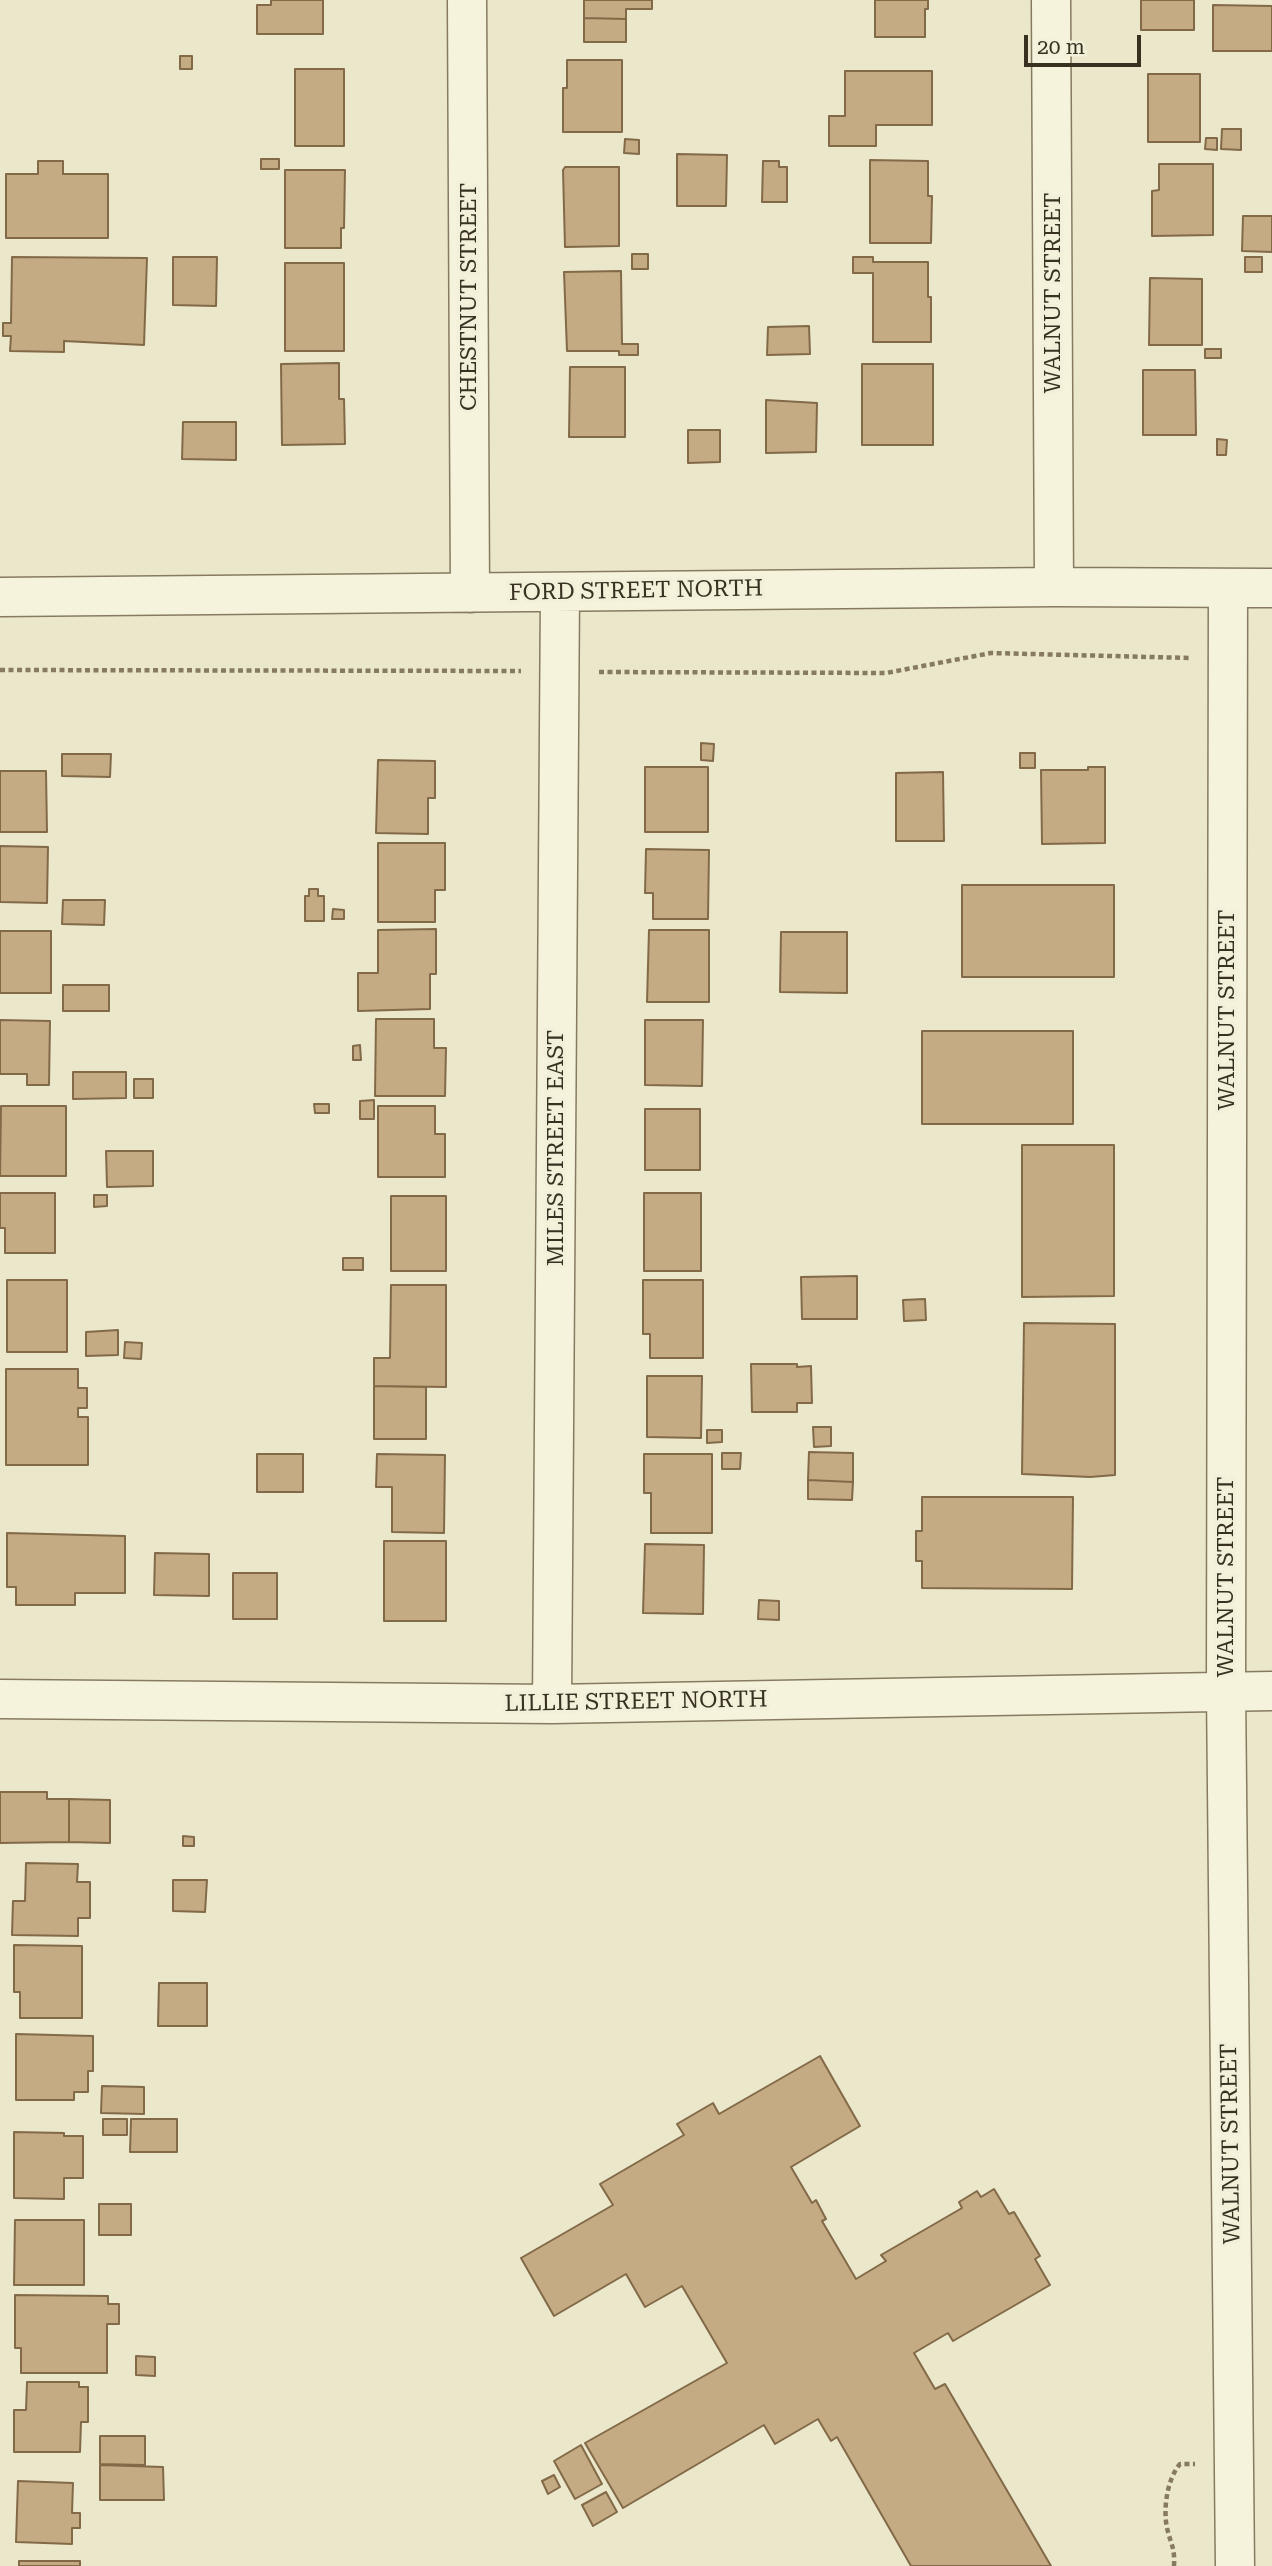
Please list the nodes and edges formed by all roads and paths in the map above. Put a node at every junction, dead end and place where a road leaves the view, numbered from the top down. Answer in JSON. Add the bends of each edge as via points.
{"nodes":[{"id":1,"x":467,"y":0,"type":"edge"},
{"id":2,"x":1051,"y":0,"type":"edge"},
{"id":3,"x":1054,"y":587,"type":"junction"},
{"id":4,"x":1272,"y":588,"type":"edge"},
{"id":5,"x":1228,"y":589,"type":"junction"},
{"id":6,"x":560,"y":592,"type":"junction"},
{"id":7,"x":470,"y":593,"type":"junction"},
{"id":8,"x":0,"y":597,"type":"edge"},
{"id":9,"x":1227,"y":658,"type":"junction"},
{"id":10,"x":0,"y":670,"type":"edge"},
{"id":11,"x":559,"y":671,"type":"junction"},
{"id":12,"x":1226,"y":1690,"type":"junction"},
{"id":13,"x":1272,"y":1690,"type":"edge"},
{"id":14,"x":0,"y":1699,"type":"edge"},
{"id":15,"x":552,"y":1704,"type":"junction"},
{"id":16,"x":1234,"y":2464,"type":"junction"},
{"id":17,"x":1174,"y":2566,"type":"edge"},
{"id":18,"x":1235,"y":2566,"type":"edge"}],
"edges":[{"from":1,"to":7,"type":"street","name":"CHESTNUT STREET"},
{"from":2,"to":3,"type":"street","name":"WALNUT STREET"},
{"from":3,"to":5,"type":"street","name":"FORD STREET NORTH"},
{"from":3,"to":6,"type":"street","name":"FORD STREET NORTH"},
{"from":4,"to":5,"type":"street","name":"FORD STREET NORTH"},
{"from":5,"to":9,"type":"street","name":"WALNUT STREET"},
{"from":6,"to":7,"type":"street","name":"FORD STREET NORTH"},
{"from":6,"to":11,"type":"street","name":"MILES STREET EAST"},
{"from":7,"to":8,"type":"street","name":"FORD STREET NORTH"},
{"from":9,"to":11,"type":"path","via":[[991,653],[886,673]]},
{"from":9,"to":12,"type":"street","name":"WALNUT STREET"},
{"from":10,"to":11,"type":"path"},
{"from":11,"to":15,"type":"street","name":"MILES STREET EAST"},
{"from":12,"to":13,"type":"street","name":"LILLIE STREET NORTH"},
{"from":12,"to":15,"type":"street","name":"LILLIE STREET NORTH"},
{"from":12,"to":16,"type":"street","name":"WALNUT STREET"},
{"from":14,"to":15,"type":"street","name":"LILLIE STREET NORTH"},
{"from":16,"to":17,"type":"path","via":[[1180,2464],[1174,2471],[1166,2503]]},
{"from":16,"to":18,"type":"street","name":"WALNUT STREET"}]}
